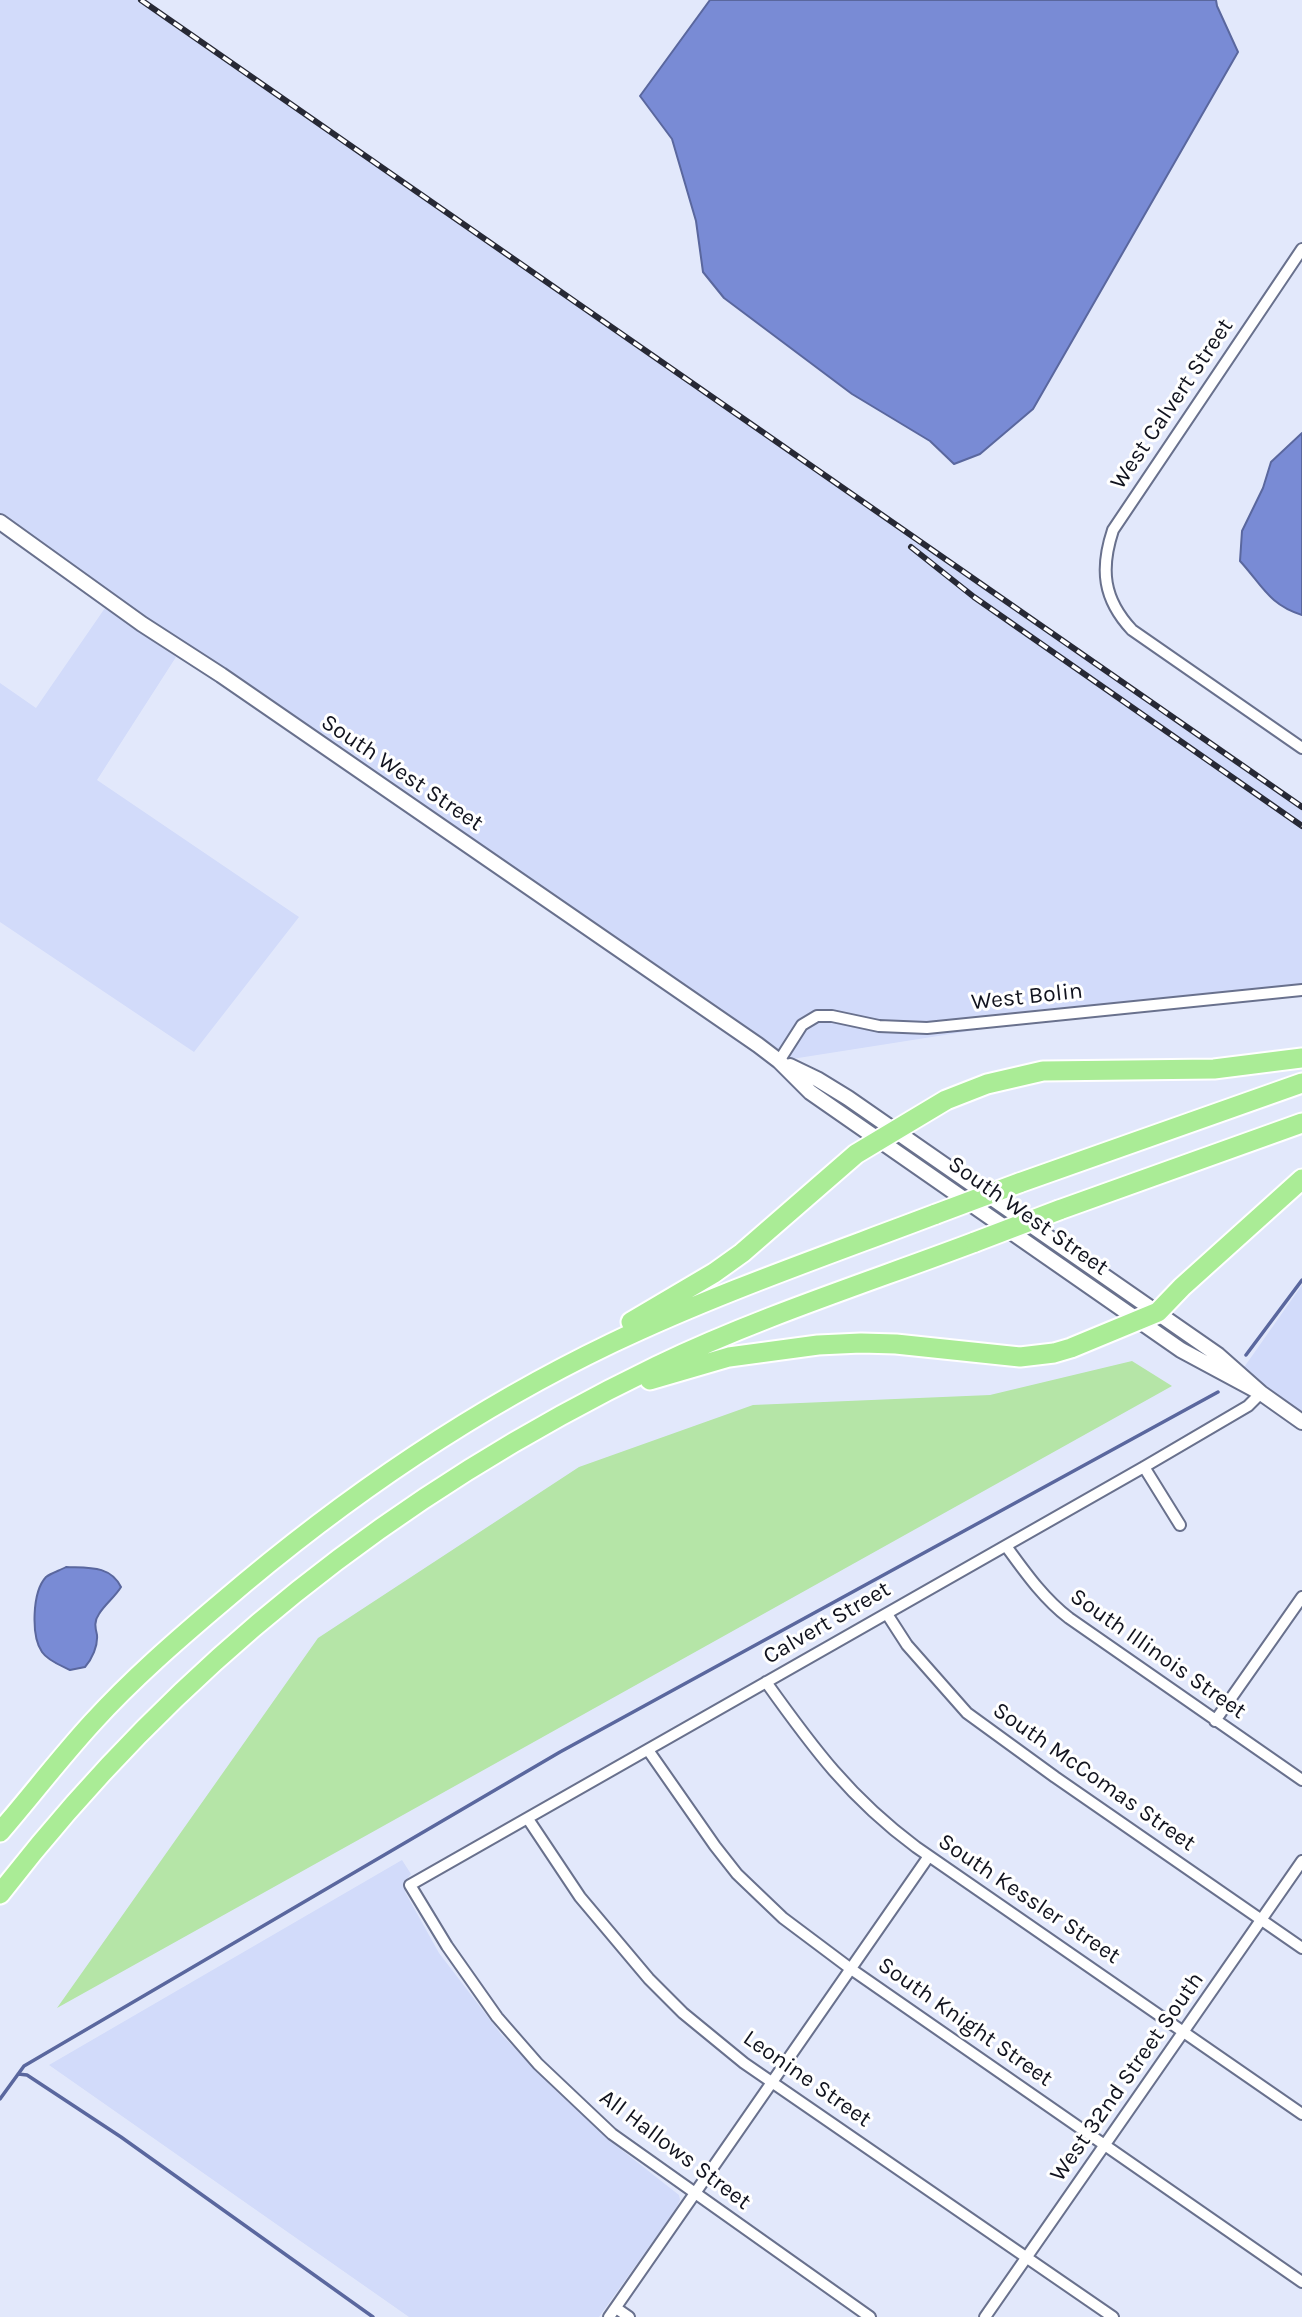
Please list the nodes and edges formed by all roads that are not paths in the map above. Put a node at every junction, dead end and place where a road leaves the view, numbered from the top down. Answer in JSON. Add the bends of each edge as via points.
{"nodes":[{"id":1,"x":1302,"y":248,"type":"edge"},
{"id":2,"x":0,"y":522,"type":"edge"},
{"id":3,"x":1302,"y":748,"type":"edge"},
{"id":4,"x":1302,"y":990,"type":"edge"},
{"id":5,"x":1302,"y":1058,"type":"edge"},
{"id":6,"x":779,"y":1061,"type":"junction"},
{"id":7,"x":1302,"y":1083,"type":"edge"},
{"id":8,"x":1302,"y":1123,"type":"edge"},
{"id":9,"x":897,"y":1131,"type":"junction"},
{"id":10,"x":879,"y":1140,"type":"junction"},
{"id":11,"x":1302,"y":1179,"type":"edge"},
{"id":12,"x":1158,"y":1312,"type":"junction"},
{"id":13,"x":1140,"y":1321,"type":"junction"},
{"id":14,"x":1261,"y":1393,"type":"junction"},
{"id":15,"x":487,"y":1409,"type":"junction"},
{"id":16,"x":568,"y":1412,"type":"junction"},
{"id":17,"x":1302,"y":1422,"type":"edge"},
{"id":18,"x":1144,"y":1467,"type":"junction"},
{"id":19,"x":1180,"y":1525,"type":"dead end"},
{"id":20,"x":1006,"y":1546,"type":"junction"},
{"id":21,"x":1302,"y":1597,"type":"edge"},
{"id":22,"x":887,"y":1614,"type":"junction"},
{"id":23,"x":766,"y":1682,"type":"junction"},
{"id":24,"x":1215,"y":1721,"type":"junction"},
{"id":25,"x":648,"y":1750,"type":"junction"},
{"id":26,"x":1302,"y":1780,"type":"edge"},
{"id":27,"x":528,"y":1819,"type":"junction"},
{"id":28,"x":0,"y":1832,"type":"edge"},
{"id":29,"x":929,"y":1856,"type":"junction"},
{"id":30,"x":1302,"y":1861,"type":"edge"},
{"id":31,"x":410,"y":1885,"type":"joint"},
{"id":32,"x":0,"y":1894,"type":"edge"},
{"id":33,"x":1261,"y":1920,"type":"junction"},
{"id":34,"x":1302,"y":1948,"type":"edge"},
{"id":35,"x":851,"y":1969,"type":"junction"},
{"id":36,"x":1184,"y":2031,"type":"junction"},
{"id":37,"x":772,"y":2082,"type":"junction"},
{"id":38,"x":1302,"y":2114,"type":"edge"},
{"id":39,"x":1105,"y":2144,"type":"junction"},
{"id":40,"x":695,"y":2194,"type":"junction"},
{"id":41,"x":1028,"y":2257,"type":"junction"},
{"id":42,"x":1302,"y":2282,"type":"edge"},
{"id":43,"x":613,"y":2312,"type":"edge"},
{"id":44,"x":629,"y":2317,"type":"edge"},
{"id":45,"x":870,"y":2317,"type":"edge"},
{"id":46,"x":985,"y":2317,"type":"edge"},
{"id":47,"x":1113,"y":2317,"type":"edge"}],
"edges":[{"from":1,"to":3,"type":"street","name":"West Calvert Street","via":[[1112,530],[1105,563],[1108,594],[1132,630]]},
{"from":2,"to":6,"type":"street","name":"South West Street"},
{"from":4,"to":6,"type":"street","name":"West Bolin","via":[[927,1028],[817,1016],[802,1025]]},
{"from":5,"to":9,"type":"highway","via":[[1214,1069],[1043,1071],[987,1084],[946,1100]]},
{"from":6,"to":9,"type":"street","name":"South West Street","via":[[817,1079]]},
{"from":6,"to":10,"type":"street","name":"South West Street","via":[[810,1092]]},
{"from":7,"to":15,"type":"highway","bridge":true,"via":[[1019,1183],[662,1321]]},
{"from":8,"to":16,"type":"highway","bridge":true,"via":[[734,1332]]},
{"from":9,"to":10,"type":"highway"},
{"from":9,"to":12,"type":"street","name":"South West Street"},
{"from":10,"to":13,"type":"street","name":"South West Street"},
{"from":10,"to":15,"type":"highway","via":[[856,1154],[714,1273],[567,1356]]},
{"from":11,"to":12,"type":"highway"},
{"from":12,"to":13,"type":"highway"},
{"from":12,"to":14,"type":"street","name":"South West Street"},
{"from":13,"to":14,"type":"street","name":"South West Street","via":[[1181,1350]]},
{"from":13,"to":16,"type":"highway","via":[[1071,1348],[1020,1357],[861,1343],[729,1357],[639,1384]]},
{"from":14,"to":17,"type":"street","name":"South West Street"},
{"from":14,"to":18,"type":"street","name":"Calvert Street","via":[[1248,1406]]},
{"from":15,"to":28,"type":"highway","via":[[422,1449],[293,1544],[192,1627],[93,1722]]},
{"from":16,"to":32,"type":"highway","via":[[443,1485],[348,1551],[258,1623],[134,1739]]},
{"from":18,"to":19,"type":"street"},
{"from":18,"to":20,"type":"street","name":"Calvert Street"},
{"from":20,"to":22,"type":"street","name":"Calvert Street"},
{"from":20,"to":24,"type":"street","name":"South Illinois Street","via":[[1032,1583],[1060,1611]]},
{"from":21,"to":24,"type":"street"},
{"from":22,"to":23,"type":"street","name":"Calvert Street"},
{"from":22,"to":33,"type":"street","name":"South McComas Street","via":[[967,1713]]},
{"from":23,"to":25,"type":"street","name":"Calvert Street"},
{"from":23,"to":29,"type":"street","name":"South Kessler Street","via":[[843,1784]]},
{"from":24,"to":26,"type":"street","name":"South Illinois Street"},
{"from":25,"to":27,"type":"street","name":"Calvert Street"},
{"from":25,"to":35,"type":"street","name":"South Knight Street","via":[[737,1874],[783,1918]]},
{"from":27,"to":31,"type":"street","name":"Calvert Street"},
{"from":27,"to":37,"type":"street","name":"Leonine Street","via":[[580,1897],[649,1979],[683,2013]]},
{"from":29,"to":35,"type":"street"},
{"from":29,"to":36,"type":"street","name":"South Kessler Street"},
{"from":30,"to":33,"type":"street","name":"West 32nd Street South"},
{"from":31,"to":40,"type":"street","name":"All Hallows Street","via":[[480,1995],[535,2060],[612,2134]]},
{"from":33,"to":34,"type":"street","name":"South McComas Street"},
{"from":33,"to":36,"type":"street","name":"West 32nd Street South"},
{"from":35,"to":37,"type":"street"},
{"from":35,"to":39,"type":"street","name":"South Knight Street"},
{"from":36,"to":38,"type":"street","name":"South Kessler Street"},
{"from":36,"to":39,"type":"street","name":"West 32nd Street South"},
{"from":37,"to":40,"type":"street"},
{"from":37,"to":41,"type":"street","name":"Leonine Street"},
{"from":39,"to":41,"type":"street","name":"West 32nd Street South"},
{"from":39,"to":42,"type":"street","name":"South Knight Street"},
{"from":40,"to":43,"type":"street"},
{"from":40,"to":45,"type":"street","name":"All Hallows Street"},
{"from":41,"to":46,"type":"street","name":"West 32nd Street South"},
{"from":41,"to":47,"type":"street","name":"Leonine Street"},
{"from":43,"to":44,"type":"street"}]}
